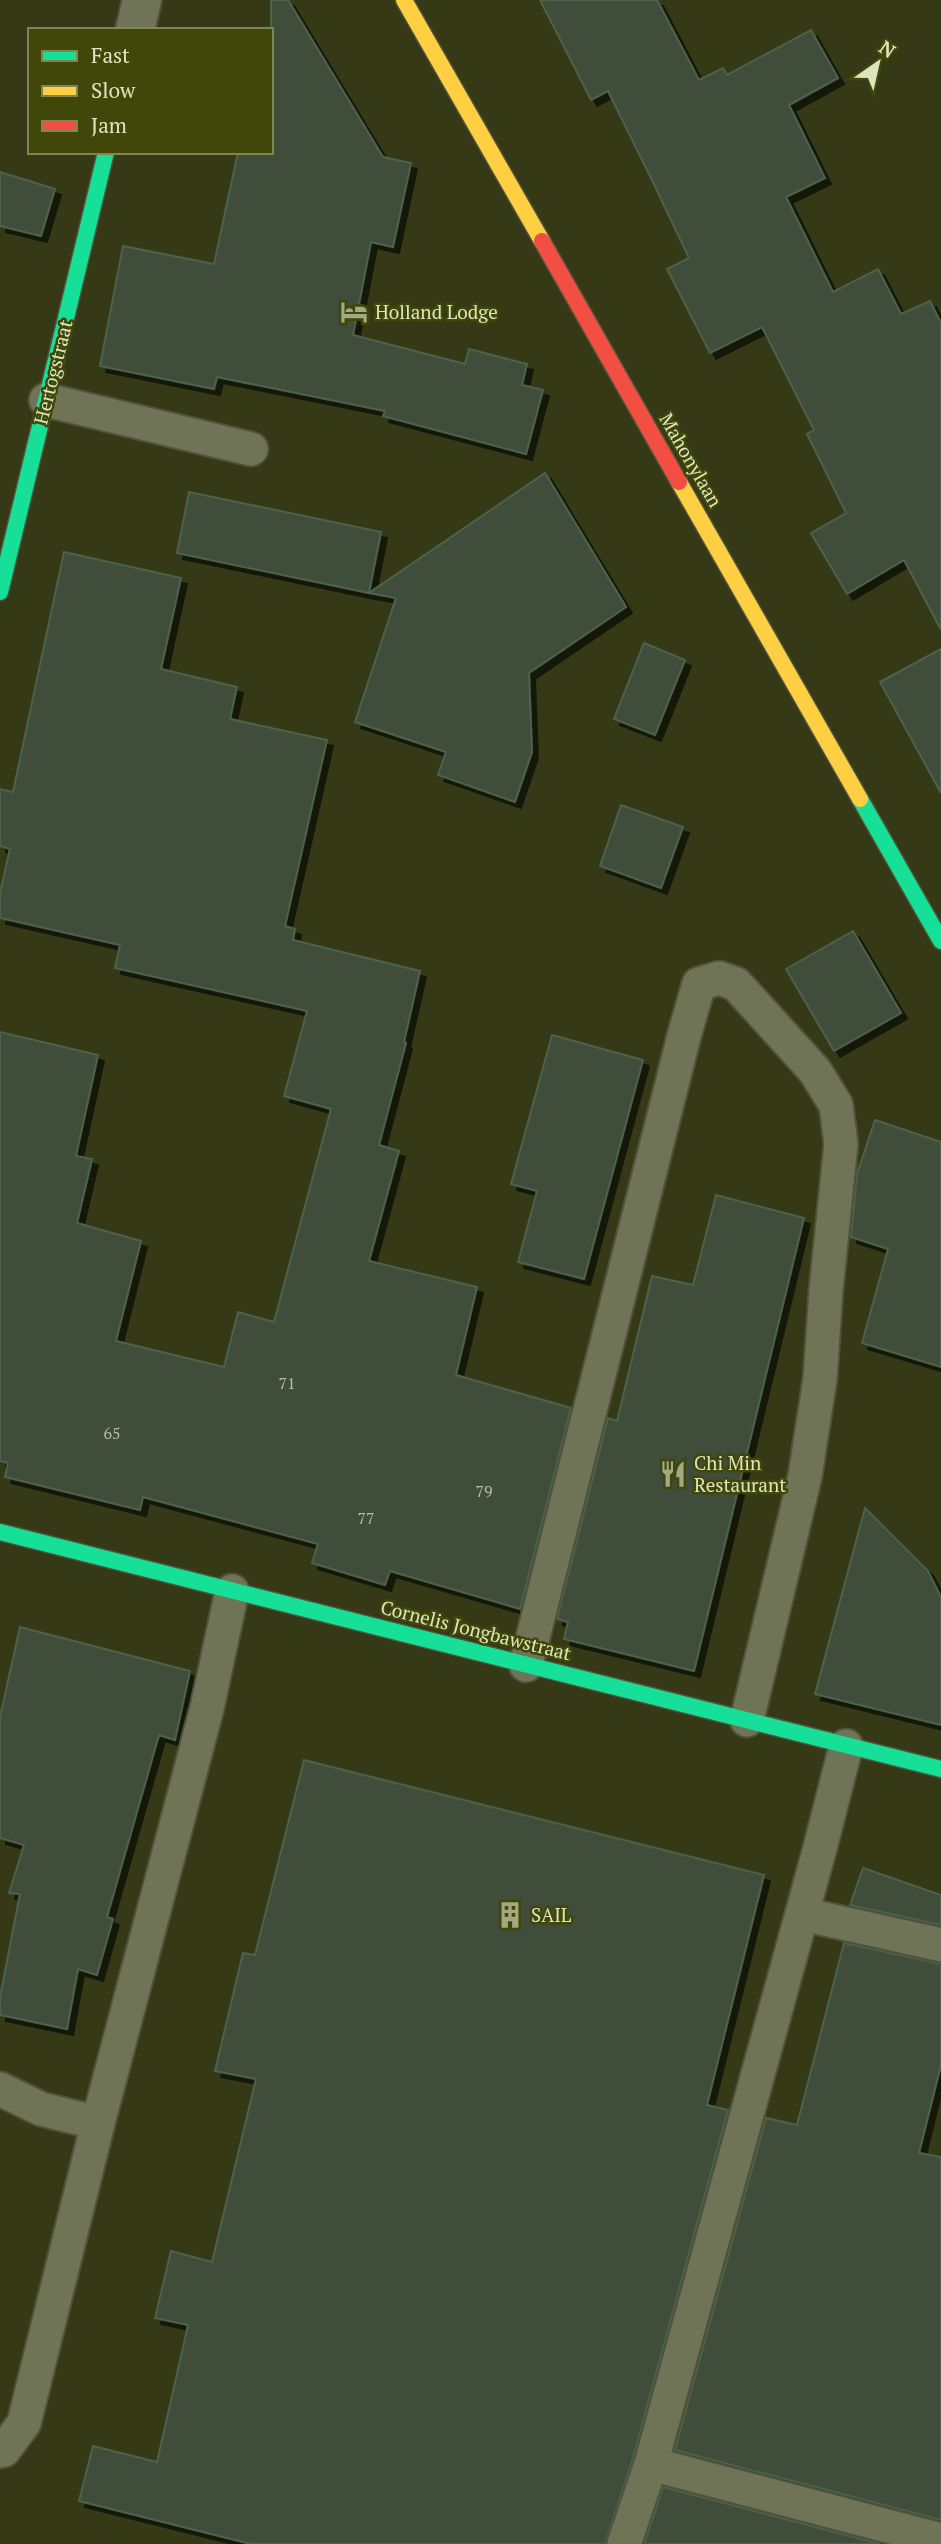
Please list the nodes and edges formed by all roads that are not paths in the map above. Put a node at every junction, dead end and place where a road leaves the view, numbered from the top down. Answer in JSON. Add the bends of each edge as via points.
{"nodes":[{"id":1,"x":142,"y":0,"type":"edge"},
{"id":2,"x":404,"y":0,"type":"edge"},
{"id":3,"x":135,"y":28,"type":"edge"},
{"id":4,"x":106,"y":154,"type":"edge"},
{"id":5,"x":46,"y":400,"type":"junction"},
{"id":6,"x":251,"y":449,"type":"dead end"},
{"id":7,"x":0,"y":592,"type":"edge"},
{"id":8,"x":941,"y":941,"type":"edge"},
{"id":9,"x":0,"y":1532,"type":"edge"},
{"id":10,"x":232,"y":1591,"type":"junction"},
{"id":11,"x":526,"y":1665,"type":"junction"},
{"id":12,"x":747,"y":1720,"type":"junction"},
{"id":13,"x":846,"y":1746,"type":"junction"},
{"id":14,"x":941,"y":1769,"type":"edge"},
{"id":15,"x":802,"y":1914,"type":"junction"},
{"id":16,"x":941,"y":1945,"type":"edge"},
{"id":17,"x":0,"y":2089,"type":"edge"},
{"id":18,"x":98,"y":2123,"type":"junction"},
{"id":19,"x":0,"y":2451,"type":"edge"},
{"id":20,"x":651,"y":2464,"type":"junction"},
{"id":21,"x":941,"y":2540,"type":"edge"},
{"id":22,"x":624,"y":2544,"type":"edge"}],
"edges":[{"from":1,"to":3,"type":"street"},
{"from":2,"to":8,"type":"street","name":"Mahonylaan"},
{"from":4,"to":5,"type":"street","name":"Hertogstraat"},
{"from":5,"to":6,"type":"lane"},
{"from":5,"to":7,"type":"street","name":"Hertogstraat"},
{"from":9,"to":10,"type":"street","name":"Cornelis Jongbawstraat"},
{"from":10,"to":11,"type":"street","name":"Cornelis Jongbawstraat"},
{"from":10,"to":18,"type":"lane","via":[[207,1708]]},
{"from":11,"to":12,"type":"street","name":"Cornelis Jongbawstraat"},
{"from":11,"to":12,"type":"lane","via":[[684,1036],[699,984],[719,978],[736,984],[815,1071],[836,1105],[841,1144],[820,1379],[805,1476]]},
{"from":12,"to":13,"type":"street","name":"Cornelis Jongbawstraat"},
{"from":13,"to":14,"type":"street","name":"Cornelis Jongbawstraat"},
{"from":13,"to":15,"type":"lane"},
{"from":15,"to":16,"type":"lane"},
{"from":15,"to":20,"type":"lane"},
{"from":17,"to":18,"type":"lane","via":[[41,2109]]},
{"from":18,"to":19,"type":"lane","via":[[24,2423]]},
{"from":20,"to":21,"type":"lane"},
{"from":20,"to":22,"type":"lane"}]}
